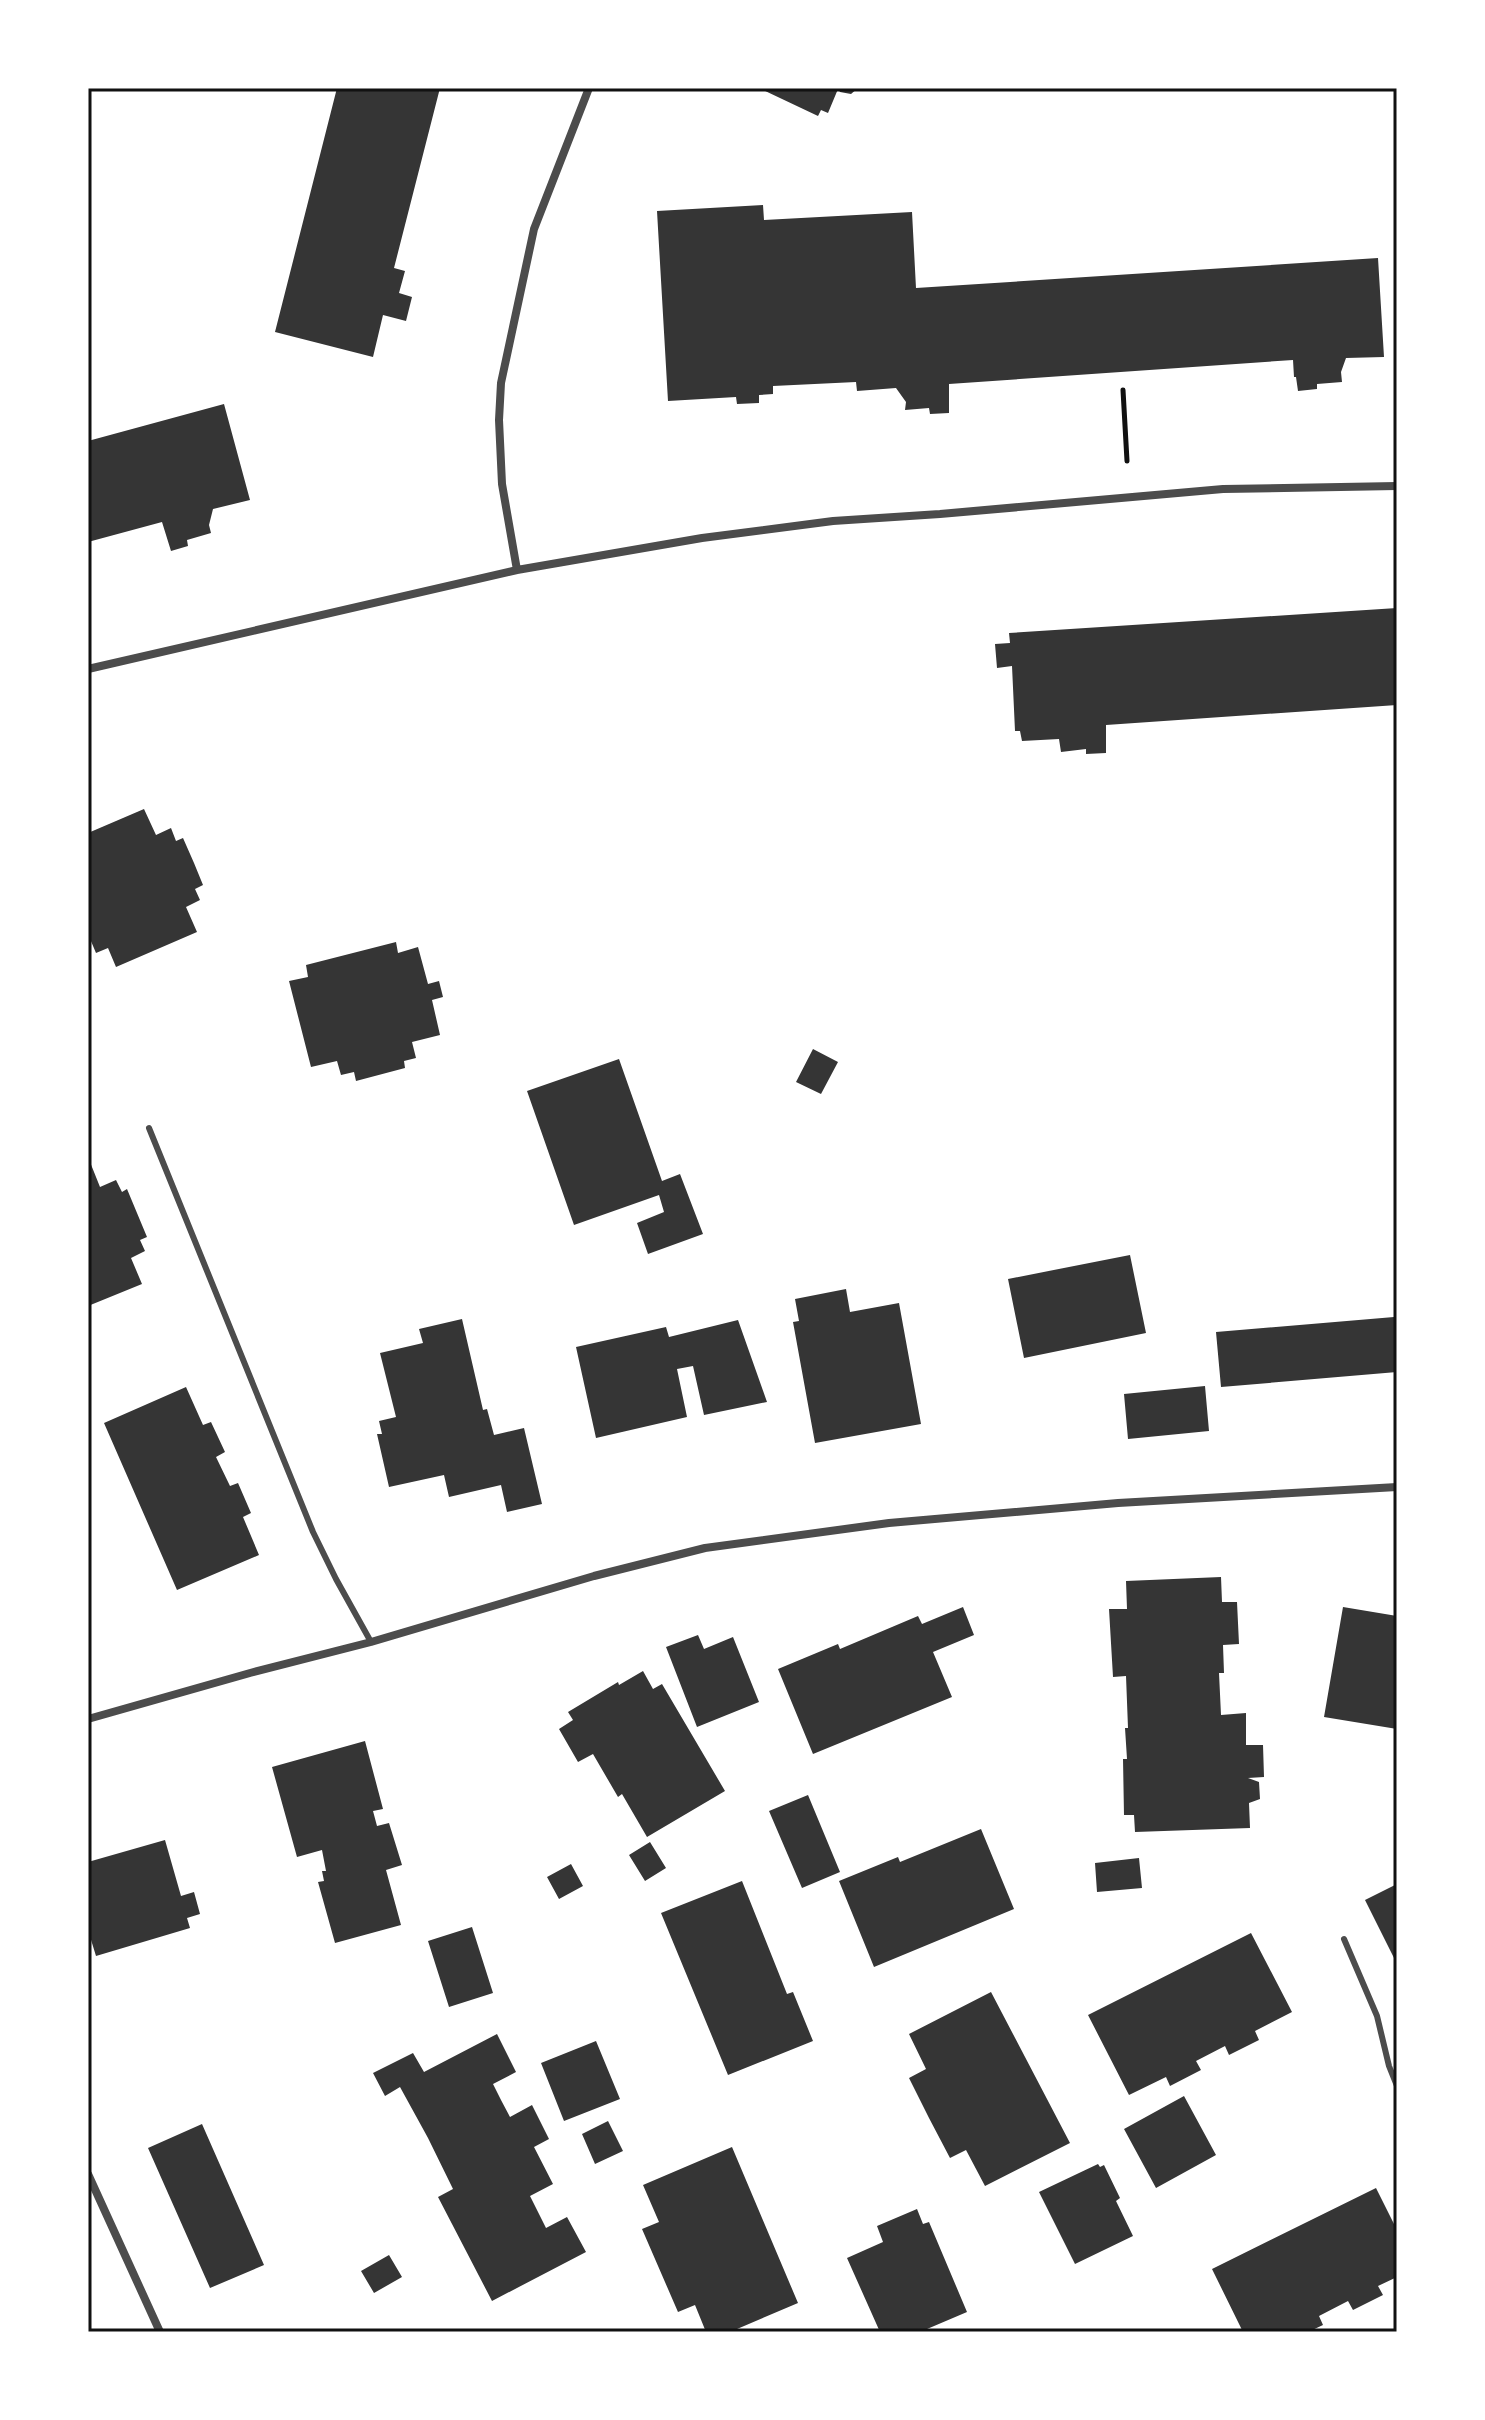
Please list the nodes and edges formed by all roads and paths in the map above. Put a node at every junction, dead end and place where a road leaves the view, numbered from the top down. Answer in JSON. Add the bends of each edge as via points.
{"nodes":[{"id":1,"x":589,"y":88,"type":"edge"},
{"id":2,"x":1123,"y":390,"type":"dead end"},
{"id":3,"x":1397,"y":486,"type":"edge"},
{"id":4,"x":1131,"y":496,"type":"junction"},
{"id":5,"x":517,"y":570,"type":"junction"},
{"id":6,"x":88,"y":669,"type":"edge"},
{"id":7,"x":149,"y":1128,"type":"dead end"},
{"id":8,"x":1397,"y":1487,"type":"edge"},
{"id":9,"x":371,"y":1642,"type":"junction"},
{"id":10,"x":88,"y":1719,"type":"edge"},
{"id":11,"x":1344,"y":1939,"type":"dead end"},
{"id":12,"x":1397,"y":2086,"type":"edge"},
{"id":13,"x":88,"y":2174,"type":"edge"},
{"id":14,"x":160,"y":2332,"type":"edge"}],
"edges":[{"from":1,"to":5,"type":"street","via":[[534,229],[501,383],[502,484]]},
{"from":2,"to":4,"type":"path"},
{"from":3,"to":4,"type":"street"},
{"from":4,"to":5,"type":"street","via":[[833,521]]},
{"from":5,"to":6,"type":"street"},
{"from":7,"to":9,"type":"lane","via":[[313,1532]]},
{"from":8,"to":9,"type":"street","via":[[1118,1503],[750,1541],[594,1576]]},
{"from":9,"to":10,"type":"street"},
{"from":11,"to":12,"type":"lane","via":[[1377,2016]]},
{"from":13,"to":14,"type":"street"}]}
